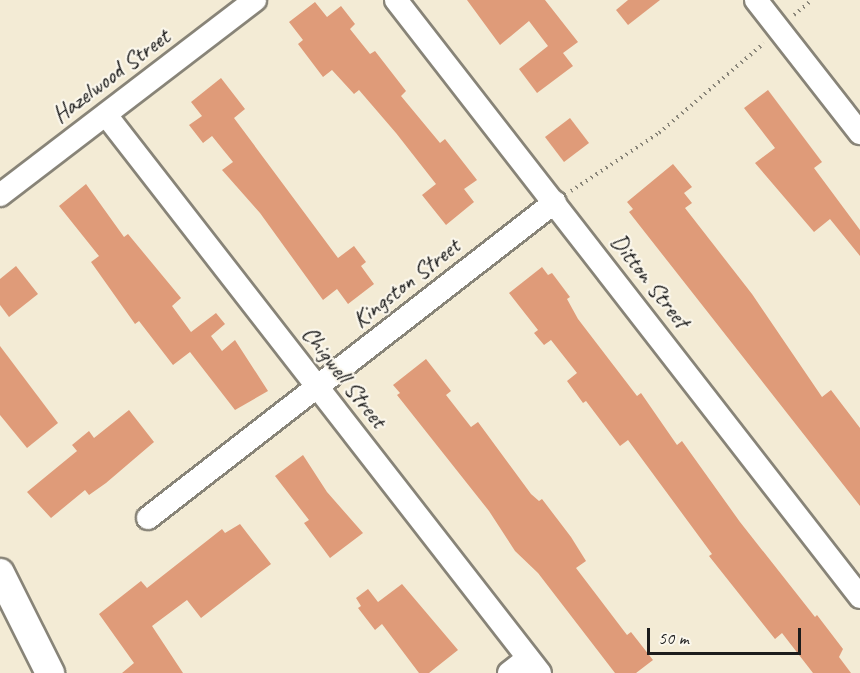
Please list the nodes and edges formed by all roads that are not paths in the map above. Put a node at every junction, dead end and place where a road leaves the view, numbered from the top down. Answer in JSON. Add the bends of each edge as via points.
{"nodes":[{"id":1,"x":255,"y":0,"type":"edge"},
{"id":2,"x":396,"y":0,"type":"edge"},
{"id":3,"x":756,"y":0,"type":"edge"},
{"id":4,"x":106,"y":115,"type":"junction"},
{"id":5,"x":860,"y":134,"type":"edge"},
{"id":6,"x":0,"y":195,"type":"edge"},
{"id":7,"x":555,"y":202,"type":"junction"},
{"id":8,"x":317,"y":386,"type":"junction"},
{"id":9,"x":148,"y":518,"type":"dead end"},
{"id":10,"x":0,"y":573,"type":"edge"},
{"id":11,"x":860,"y":597,"type":"edge"},
{"id":12,"x":534,"y":665,"type":"edge"},
{"id":13,"x":50,"y":673,"type":"edge"},
{"id":14,"x":508,"y":673,"type":"edge"}],
"edges":[{"from":1,"to":4,"type":"street","name":"Hazelwood Street"},
{"from":2,"to":7,"type":"street","name":"Ditton Street"},
{"from":3,"to":5,"type":"street"},
{"from":4,"to":6,"type":"street","name":"Hazelwood Street"},
{"from":4,"to":8,"type":"street","name":"Chigwell Street"},
{"from":7,"to":8,"type":"street","name":"Kingston Street"},
{"from":7,"to":11,"type":"street","name":"Ditton Street"},
{"from":8,"to":9,"type":"street","name":"Kingston Street"},
{"from":8,"to":12,"type":"street","name":"Chigwell Street"},
{"from":10,"to":13,"type":"street"},
{"from":12,"to":14,"type":"street"}]}
